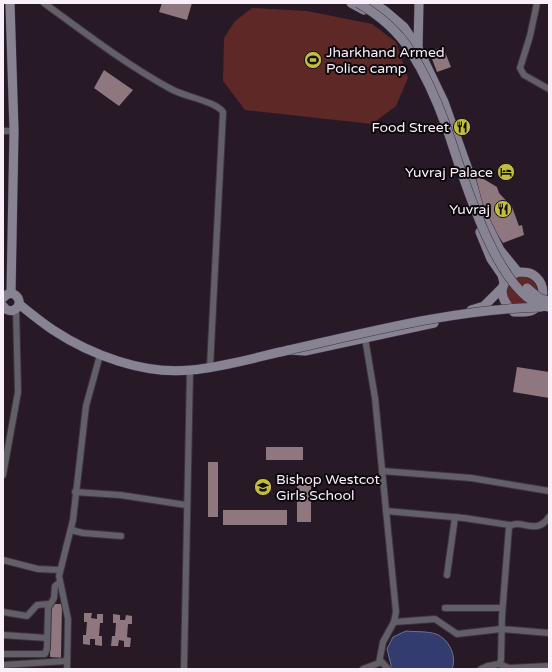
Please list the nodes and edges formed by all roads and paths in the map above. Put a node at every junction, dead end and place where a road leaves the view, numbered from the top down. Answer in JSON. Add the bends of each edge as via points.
{"nodes":[{"id":1,"x":10,"y":3,"type":"edge"},
{"id":2,"x":44,"y":3,"type":"edge"},
{"id":3,"x":351,"y":3,"type":"edge"},
{"id":4,"x":358,"y":3,"type":"edge"},
{"id":5,"x":367,"y":3,"type":"edge"},
{"id":6,"x":372,"y":3,"type":"edge"},
{"id":7,"x":419,"y":3,"type":"edge"},
{"id":8,"x":537,"y":3,"type":"edge"},
{"id":9,"x":418,"y":48,"type":"junction"},
{"id":10,"x":549,"y":89,"type":"edge"},
{"id":11,"x":3,"y":131,"type":"edge"},
{"id":12,"x":14,"y":131,"type":"junction"},
{"id":13,"x":518,"y":272,"type":"junction"},
{"id":14,"x":503,"y":285,"type":"junction"},
{"id":15,"x":11,"y":293,"type":"junction"},
{"id":16,"x":3,"y":298,"type":"edge"},
{"id":17,"x":547,"y":302,"type":"edge"},
{"id":18,"x":3,"y":306,"type":"edge"},
{"id":19,"x":17,"y":307,"type":"junction"},
{"id":20,"x":514,"y":312,"type":"junction"},
{"id":21,"x":524,"y":312,"type":"junction"},
{"id":22,"x":365,"y":338,"type":"junction"},
{"id":23,"x":289,"y":350,"type":"junction"},
{"id":24,"x":100,"y":355,"type":"junction"},
{"id":25,"x":210,"y":367,"type":"junction"},
{"id":26,"x":190,"y":370,"type":"junction"},
{"id":27,"x":382,"y":471,"type":"junction"},
{"id":28,"x":3,"y":474,"type":"edge"},
{"id":29,"x":549,"y":491,"type":"edge"},
{"id":30,"x":75,"y":492,"type":"junction"},
{"id":31,"x":186,"y":505,"type":"junction"},
{"id":32,"x":386,"y":511,"type":"junction"},
{"id":33,"x":455,"y":517,"type":"junction"},
{"id":34,"x":549,"y":517,"type":"edge"},
{"id":35,"x":510,"y":525,"type":"junction"},
{"id":36,"x":71,"y":530,"type":"junction"},
{"id":37,"x":120,"y":536,"type":"dead end"},
{"id":38,"x":3,"y":560,"type":"edge"},
{"id":39,"x":60,"y":570,"type":"junction"},
{"id":40,"x":447,"y":575,"type":"dead end"},
{"id":41,"x":60,"y":582,"type":"junction"},
{"id":42,"x":49,"y":604,"type":"junction"},
{"id":43,"x":444,"y":608,"type":"dead end"},
{"id":44,"x":502,"y":608,"type":"junction"},
{"id":45,"x":3,"y":612,"type":"edge"},
{"id":46,"x":394,"y":622,"type":"junction"},
{"id":47,"x":501,"y":629,"type":"junction"},
{"id":48,"x":549,"y":633,"type":"edge"},
{"id":49,"x":3,"y":635,"type":"edge"},
{"id":50,"x":47,"y":638,"type":"junction"},
{"id":51,"x":3,"y":654,"type":"edge"},
{"id":52,"x":380,"y":660,"type":"junction"},
{"id":53,"x":67,"y":661,"type":"junction"},
{"id":54,"x":499,"y":664,"type":"junction"},
{"id":55,"x":3,"y":665,"type":"edge"},
{"id":56,"x":549,"y":666,"type":"edge"},
{"id":57,"x":524,"y":668,"type":"edge"},
{"id":58,"x":67,"y":669,"type":"edge"},
{"id":59,"x":184,"y":669,"type":"edge"},
{"id":60,"x":363,"y":669,"type":"edge"},
{"id":61,"x":388,"y":669,"type":"edge"},
{"id":62,"x":481,"y":669,"type":"edge"}],
"edges":[{"from":1,"to":12,"type":"main road"},
{"from":2,"to":25,"type":"street","via":[[158,82],[191,98],[216,104],[223,112]]},
{"from":3,"to":14,"type":"main road","via":[[397,37],[409,56],[439,118],[491,259],[502,275]]},
{"from":4,"to":17,"type":"main road","bridge":true,"via":[[399,35],[412,53],[445,125],[486,236],[518,287],[533,301]]},
{"from":5,"to":17,"type":"main road","bridge":true,"via":[[402,32],[416,51],[445,113],[483,220],[499,253],[525,287]]},
{"from":6,"to":9,"type":"main road","via":[[404,27]]},
{"from":7,"to":9,"type":"main road"},
{"from":8,"to":10,"type":"street","via":[[520,68],[524,75]]},
{"from":9,"to":13,"type":"main road","via":[[447,109],[479,208],[500,250]]},
{"from":11,"to":12,"type":"street"},
{"from":12,"to":15,"type":"main road"},
{"from":13,"to":14,"type":"main road","via":[[510,276]]},
{"from":13,"to":17,"type":"main road","via":[[528,272],[536,277]]},
{"from":14,"to":20,"type":"main road","via":[[502,297]]},
{"from":14,"to":23,"type":"main road","via":[[478,309],[303,342]]},
{"from":15,"to":16,"type":"main road"},
{"from":15,"to":19,"type":"main road","via":[[19,298]]},
{"from":17,"to":21,"type":"main road"},
{"from":17,"to":21,"type":"main road","via":[[540,303],[534,310]]},
{"from":17,"to":23,"type":"main road","bridge":true,"via":[[460,314]]},
{"from":18,"to":19,"type":"main road","via":[[10,311]]},
{"from":19,"to":24,"type":"main road"},
{"from":19,"to":28,"type":"street","via":[[18,392]]},
{"from":20,"to":21,"type":"main road"},
{"from":20,"to":22,"type":"main road","via":[[457,318]]},
{"from":22,"to":23,"type":"main road","via":[[305,351]]},
{"from":22,"to":27,"type":"street","via":[[375,398]]},
{"from":23,"to":25,"type":"main road"},
{"from":24,"to":26,"type":"main road","via":[[140,366]]},
{"from":24,"to":30,"type":"street","via":[[86,401]]},
{"from":25,"to":26,"type":"main road"},
{"from":26,"to":31,"type":"street"},
{"from":27,"to":29,"type":"street","via":[[471,478]]},
{"from":27,"to":32,"type":"street"},
{"from":30,"to":31,"type":"street","via":[[120,495]]},
{"from":30,"to":36,"type":"street"},
{"from":31,"to":59,"type":"street"},
{"from":32,"to":33,"type":"street"},
{"from":32,"to":46,"type":"street","via":[[396,607]]},
{"from":33,"to":35,"type":"street"},
{"from":33,"to":40,"type":"street"},
{"from":34,"to":35,"type":"street","via":[[538,526]]},
{"from":35,"to":44,"type":"street"},
{"from":36,"to":37,"type":"street"},
{"from":36,"to":39,"type":"street"},
{"from":38,"to":39,"type":"street","via":[[38,569]]},
{"from":39,"to":41,"type":"street"},
{"from":41,"to":42,"type":"street","via":[[56,584],[54,598]]},
{"from":41,"to":53,"type":"street","via":[[68,619]]},
{"from":42,"to":45,"type":"street","via":[[37,605],[27,616]]},
{"from":42,"to":50,"type":"street"},
{"from":43,"to":44,"type":"street"},
{"from":44,"to":47,"type":"street"},
{"from":46,"to":47,"type":"street","via":[[435,619],[457,634]]},
{"from":46,"to":52,"type":"street","via":[[382,642]]},
{"from":47,"to":48,"type":"street"},
{"from":47,"to":54,"type":"street"},
{"from":49,"to":50,"type":"street"},
{"from":50,"to":51,"type":"street","via":[[46,652],[42,655]]},
{"from":52,"to":60,"type":"street","via":[[376,665]]},
{"from":52,"to":61,"type":"street"},
{"from":53,"to":55,"type":"street"},
{"from":53,"to":58,"type":"street"},
{"from":54,"to":57,"type":"street","via":[[508,668]]},
{"from":54,"to":62,"type":"street"},
{"from":56,"to":57,"type":"street"}]}
